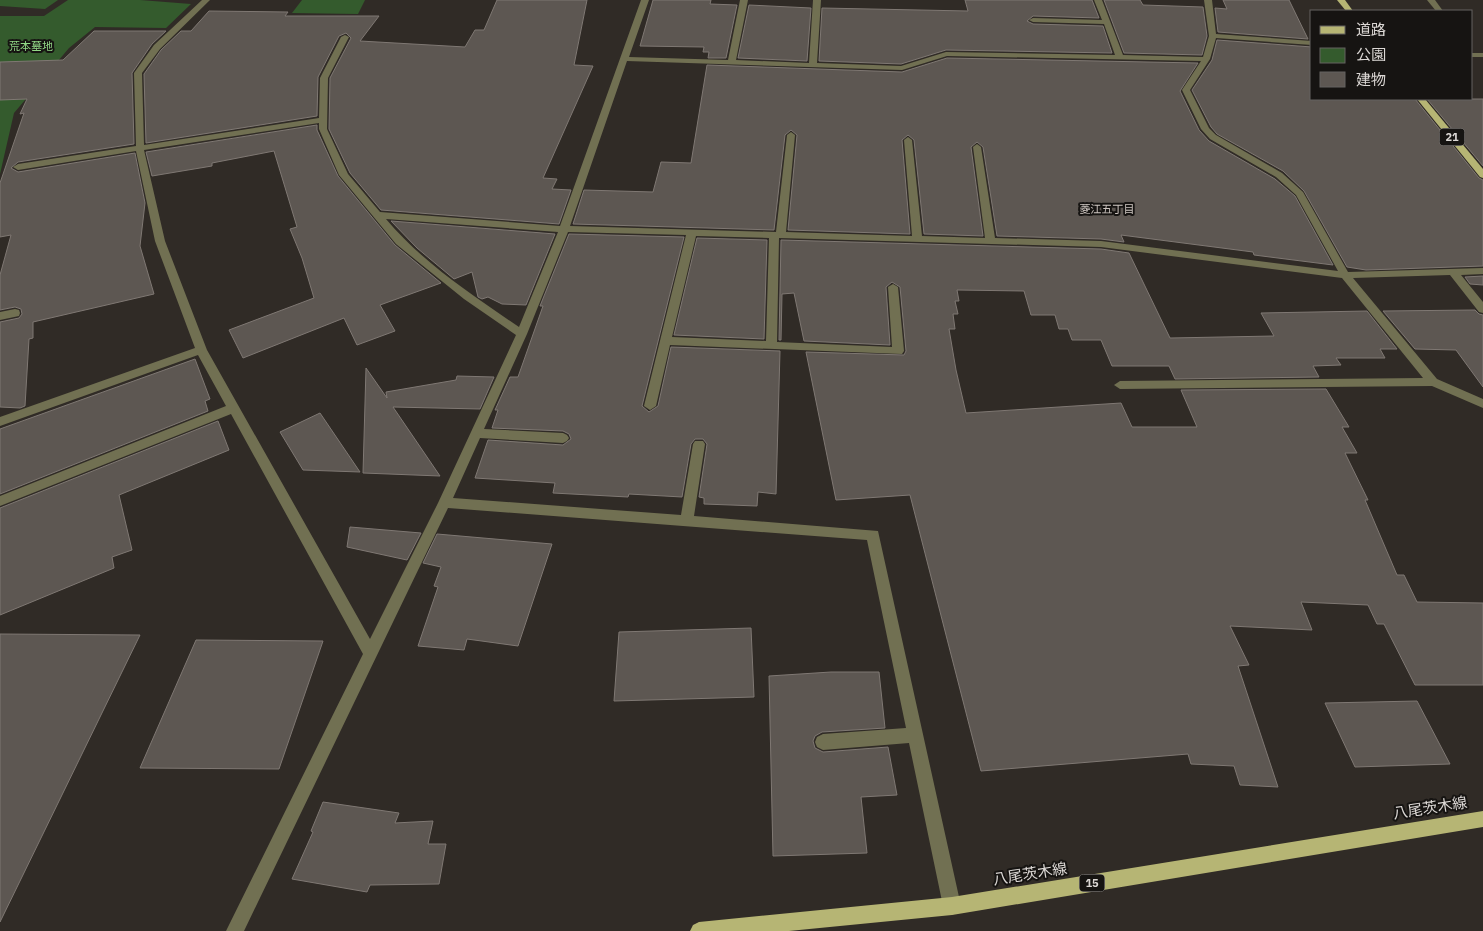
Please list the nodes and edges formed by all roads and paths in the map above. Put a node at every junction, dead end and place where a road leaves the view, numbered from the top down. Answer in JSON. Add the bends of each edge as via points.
{"nodes":[{"id":1,"x":206,"y":0,"type":"edge"},
{"id":2,"x":645,"y":0,"type":"edge"},
{"id":3,"x":744,"y":0,"type":"edge"},
{"id":4,"x":817,"y":0,"type":"edge"},
{"id":5,"x":1098,"y":0,"type":"edge"},
{"id":6,"x":1208,"y":0,"type":"edge"},
{"id":7,"x":1341,"y":0,"type":"edge"},
{"id":8,"x":1431,"y":0,"type":"edge"},
{"id":9,"x":1349,"y":10,"type":"edge"},
{"id":10,"x":1439,"y":10,"type":"edge"},
{"id":11,"x":1033,"y":20,"type":"dead end"},
{"id":12,"x":1107,"y":22,"type":"junction"},
{"id":13,"x":1213,"y":36,"type":"junction"},
{"id":14,"x":345,"y":37,"type":"dead end"},
{"id":15,"x":1310,"y":43,"type":"edge"},
{"id":16,"x":1120,"y":57,"type":"junction"},
{"id":17,"x":625,"y":59,"type":"junction"},
{"id":18,"x":1206,"y":59,"type":"junction"},
{"id":19,"x":732,"y":62,"type":"junction"},
{"id":20,"x":813,"y":65,"type":"junction"},
{"id":21,"x":1422,"y":100,"type":"edge"},
{"id":22,"x":323,"y":120,"type":"junction"},
{"id":23,"x":791,"y":135,"type":"dead end"},
{"id":24,"x":908,"y":140,"type":"dead end"},
{"id":25,"x":977,"y":147,"type":"dead end"},
{"id":26,"x":140,"y":150,"type":"junction"},
{"id":27,"x":18,"y":167,"type":"dead end"},
{"id":28,"x":1483,"y":174,"type":"edge"},
{"id":29,"x":376,"y":215,"type":"junction"},
{"id":30,"x":564,"y":229,"type":"junction"},
{"id":31,"x":692,"y":232,"type":"junction"},
{"id":32,"x":777,"y":235,"type":"junction"},
{"id":33,"x":917,"y":238,"type":"junction"},
{"id":34,"x":990,"y":241,"type":"junction"},
{"id":35,"x":1483,"y":271,"type":"edge"},
{"id":36,"x":1453,"y":272,"type":"junction"},
{"id":37,"x":1345,"y":275,"type":"junction"},
{"id":38,"x":893,"y":287,"type":"dead end"},
{"id":39,"x":1483,"y":309,"type":"edge"},
{"id":40,"x":15,"y":313,"type":"dead end"},
{"id":41,"x":0,"y":316,"type":"edge"},
{"id":42,"x":522,"y":334,"type":"junction"},
{"id":43,"x":666,"y":340,"type":"junction"},
{"id":44,"x":771,"y":345,"type":"junction"},
{"id":45,"x":201,"y":350,"type":"junction"},
{"id":46,"x":1433,"y":382,"type":"junction"},
{"id":47,"x":1120,"y":386,"type":"dead end"},
{"id":48,"x":1483,"y":404,"type":"edge"},
{"id":49,"x":650,"y":406,"type":"dead end"},
{"id":50,"x":234,"y":408,"type":"junction"},
{"id":51,"x":0,"y":422,"type":"edge"},
{"id":52,"x":476,"y":433,"type":"junction"},
{"id":53,"x":563,"y":438,"type":"dead end"},
{"id":54,"x":699,"y":444,"type":"dead end"},
{"id":55,"x":0,"y":501,"type":"edge"},
{"id":56,"x":444,"y":503,"type":"junction"},
{"id":57,"x":687,"y":521,"type":"junction"},
{"id":58,"x":370,"y":652,"type":"junction"},
{"id":59,"x":916,"y":735,"type":"junction"},
{"id":60,"x":823,"y":742,"type":"dead end"},
{"id":61,"x":1483,"y":818,"type":"edge"},
{"id":62,"x":952,"y":906,"type":"junction"},
{"id":63,"x":235,"y":931,"type":"edge"},
{"id":64,"x":699,"y":931,"type":"edge"}],
"edges":[{"from":1,"to":26,"type":"street","via":[[157,47],[138,73]]},
{"from":2,"to":17,"type":"street"},
{"from":3,"to":19,"type":"street"},
{"from":4,"to":20,"type":"street"},
{"from":5,"to":12,"type":"street"},
{"from":6,"to":13,"type":"street"},
{"from":7,"to":9,"type":"main road"},
{"from":8,"to":10,"type":"street"},
{"from":11,"to":12,"type":"street"},
{"from":12,"to":16,"type":"street"},
{"from":13,"to":15,"type":"street"},
{"from":13,"to":18,"type":"street"},
{"from":14,"to":22,"type":"street","via":[[324,78]]},
{"from":16,"to":18,"type":"street"},
{"from":16,"to":20,"type":"street","via":[[946,54],[902,68]]},
{"from":17,"to":19,"type":"street"},
{"from":17,"to":30,"type":"street"},
{"from":18,"to":37,"type":"street","via":[[1186,90],[1205,129],[1213,137],[1279,175],[1300,194]]},
{"from":19,"to":20,"type":"street"},
{"from":21,"to":28,"type":"main road","number":"21"},
{"from":22,"to":26,"type":"street"},
{"from":22,"to":29,"type":"street","via":[[323,129],[344,175]]},
{"from":23,"to":32,"type":"street"},
{"from":24,"to":33,"type":"street"},
{"from":25,"to":34,"type":"street"},
{"from":26,"to":27,"type":"street"},
{"from":26,"to":45,"type":"street","via":[[160,241]]},
{"from":29,"to":30,"type":"street"},
{"from":29,"to":42,"type":"street","via":[[400,242],[468,297]]},
{"from":30,"to":31,"type":"street"},
{"from":30,"to":42,"type":"street"},
{"from":31,"to":32,"type":"street"},
{"from":31,"to":43,"type":"street"},
{"from":32,"to":33,"type":"street"},
{"from":32,"to":44,"type":"street"},
{"from":33,"to":34,"type":"street"},
{"from":34,"to":37,"type":"street","via":[[1101,244]]},
{"from":35,"to":36,"type":"street"},
{"from":36,"to":37,"type":"street"},
{"from":36,"to":39,"type":"street"},
{"from":37,"to":46,"type":"street"},
{"from":38,"to":44,"type":"street","via":[[898,351]]},
{"from":40,"to":41,"type":"street"},
{"from":42,"to":52,"type":"street"},
{"from":43,"to":44,"type":"street"},
{"from":43,"to":49,"type":"street"},
{"from":45,"to":50,"type":"street"},
{"from":45,"to":51,"type":"street"},
{"from":46,"to":47,"type":"street"},
{"from":46,"to":48,"type":"street"},
{"from":50,"to":55,"type":"street"},
{"from":50,"to":58,"type":"street"},
{"from":52,"to":53,"type":"street"},
{"from":52,"to":56,"type":"street"},
{"from":54,"to":57,"type":"street"},
{"from":56,"to":57,"type":"street"},
{"from":56,"to":58,"type":"street"},
{"from":57,"to":59,"type":"street","via":[[872,535]]},
{"from":58,"to":63,"type":"street"},
{"from":59,"to":60,"type":"street"},
{"from":59,"to":62,"type":"street"},
{"from":61,"to":62,"type":"main road","name":"八尾茨木線","number":"15"},
{"from":62,"to":64,"type":"main road","name":"八尾茨木線","number":"15"}]}
